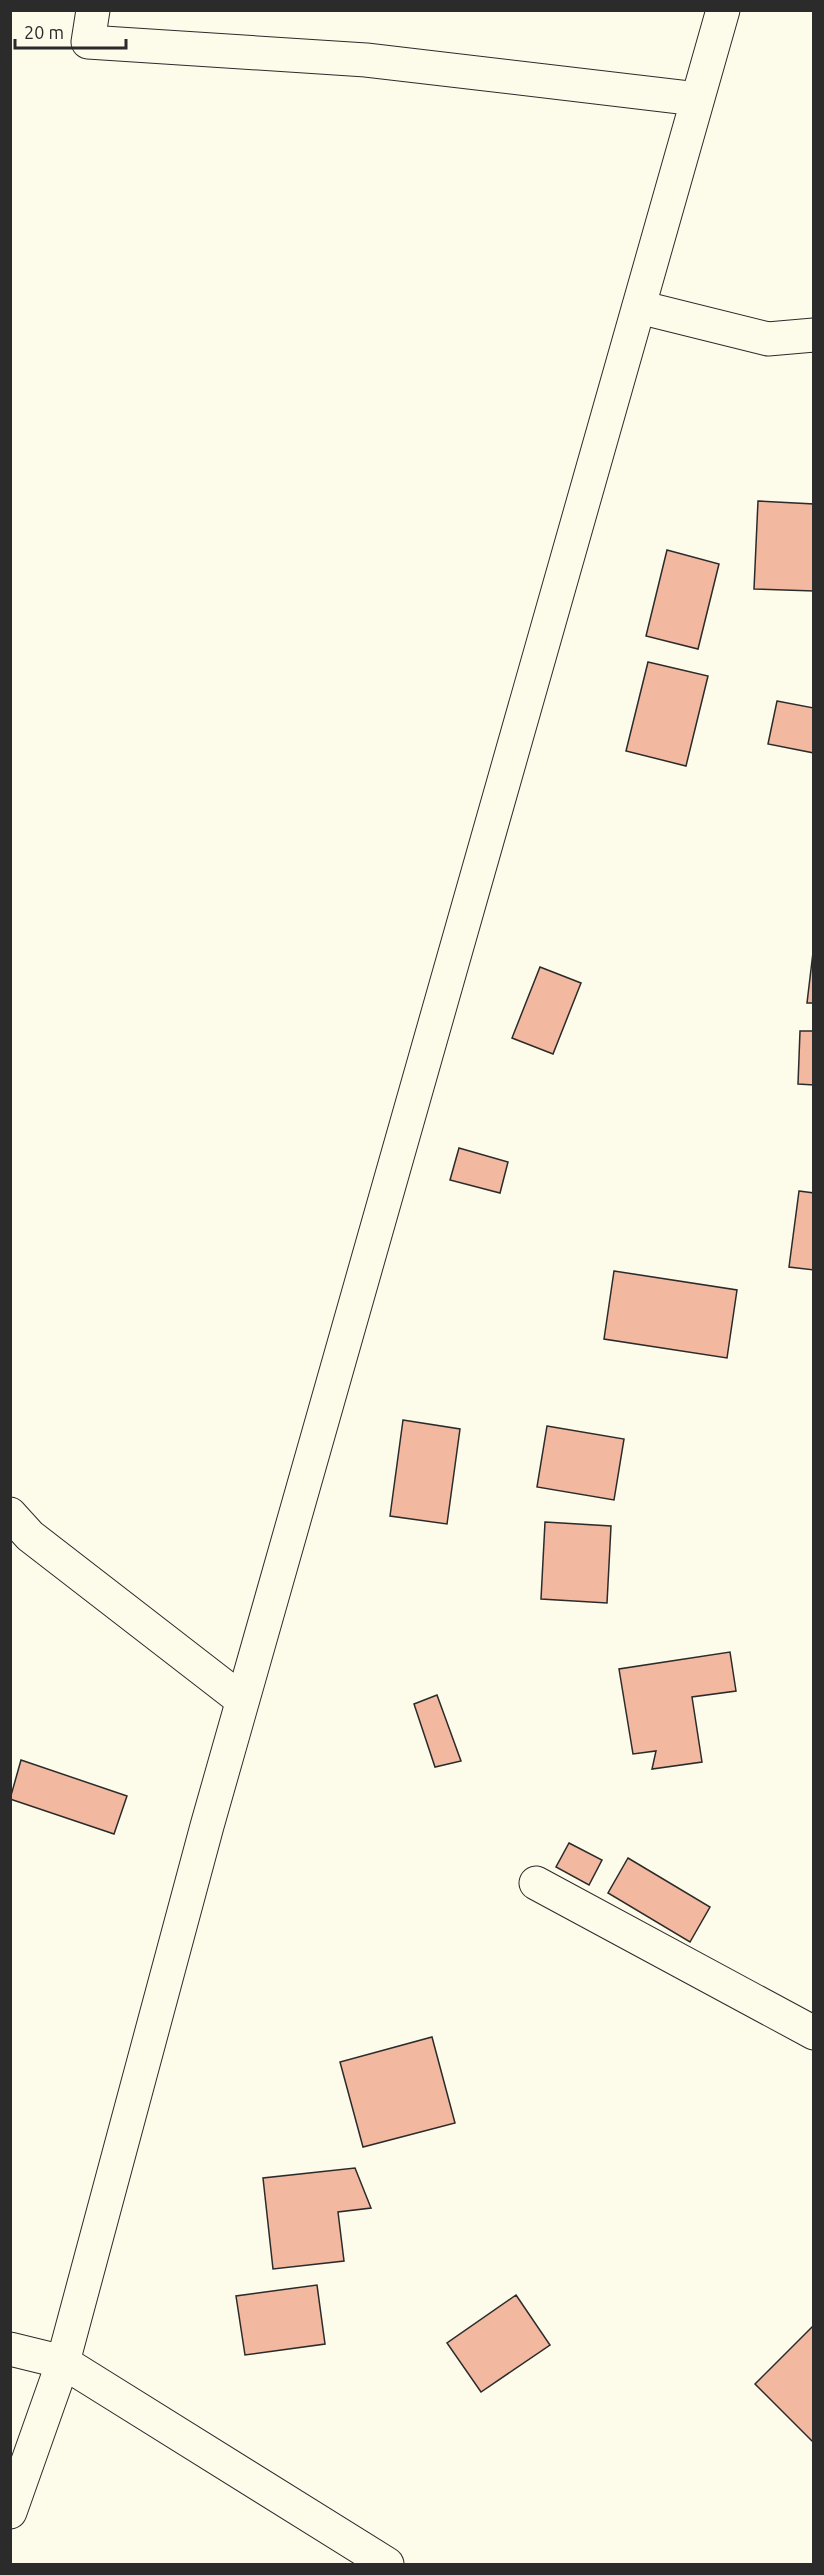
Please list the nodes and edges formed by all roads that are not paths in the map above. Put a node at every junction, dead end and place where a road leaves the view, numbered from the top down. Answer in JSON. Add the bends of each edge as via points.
{"nodes":[{"id":1,"x":93,"y":10,"type":"edge"},
{"id":2,"x":723,"y":10,"type":"edge"},
{"id":3,"x":698,"y":99,"type":"junction"},
{"id":4,"x":639,"y":306,"type":"junction"},
{"id":5,"x":813,"y":335,"type":"edge"},
{"id":6,"x":10,"y":1514,"type":"edge"},
{"id":7,"x":242,"y":1700,"type":"junction"},
{"id":8,"x":536,"y":1883,"type":"dead end"},
{"id":9,"x":813,"y":2033,"type":"edge"},
{"id":10,"x":10,"y":2349,"type":"edge"},
{"id":11,"x":63,"y":2362,"type":"junction"},
{"id":12,"x":10,"y":2511,"type":"edge"},
{"id":13,"x":387,"y":2565,"type":"edge"}],
"edges":[{"from":1,"to":3,"type":"main road","via":[[88,42],[366,60]]},
{"from":2,"to":3,"type":"main road"},
{"from":3,"to":4,"type":"main road"},
{"from":4,"to":5,"type":"main road","via":[[768,339]]},
{"from":4,"to":7,"type":"main road"},
{"from":6,"to":7,"type":"main road","via":[[30,1536]]},
{"from":7,"to":11,"type":"main road"},
{"from":8,"to":9,"type":"main road"},
{"from":10,"to":11,"type":"main road"},
{"from":11,"to":12,"type":"main road"},
{"from":11,"to":13,"type":"main road"}]}
